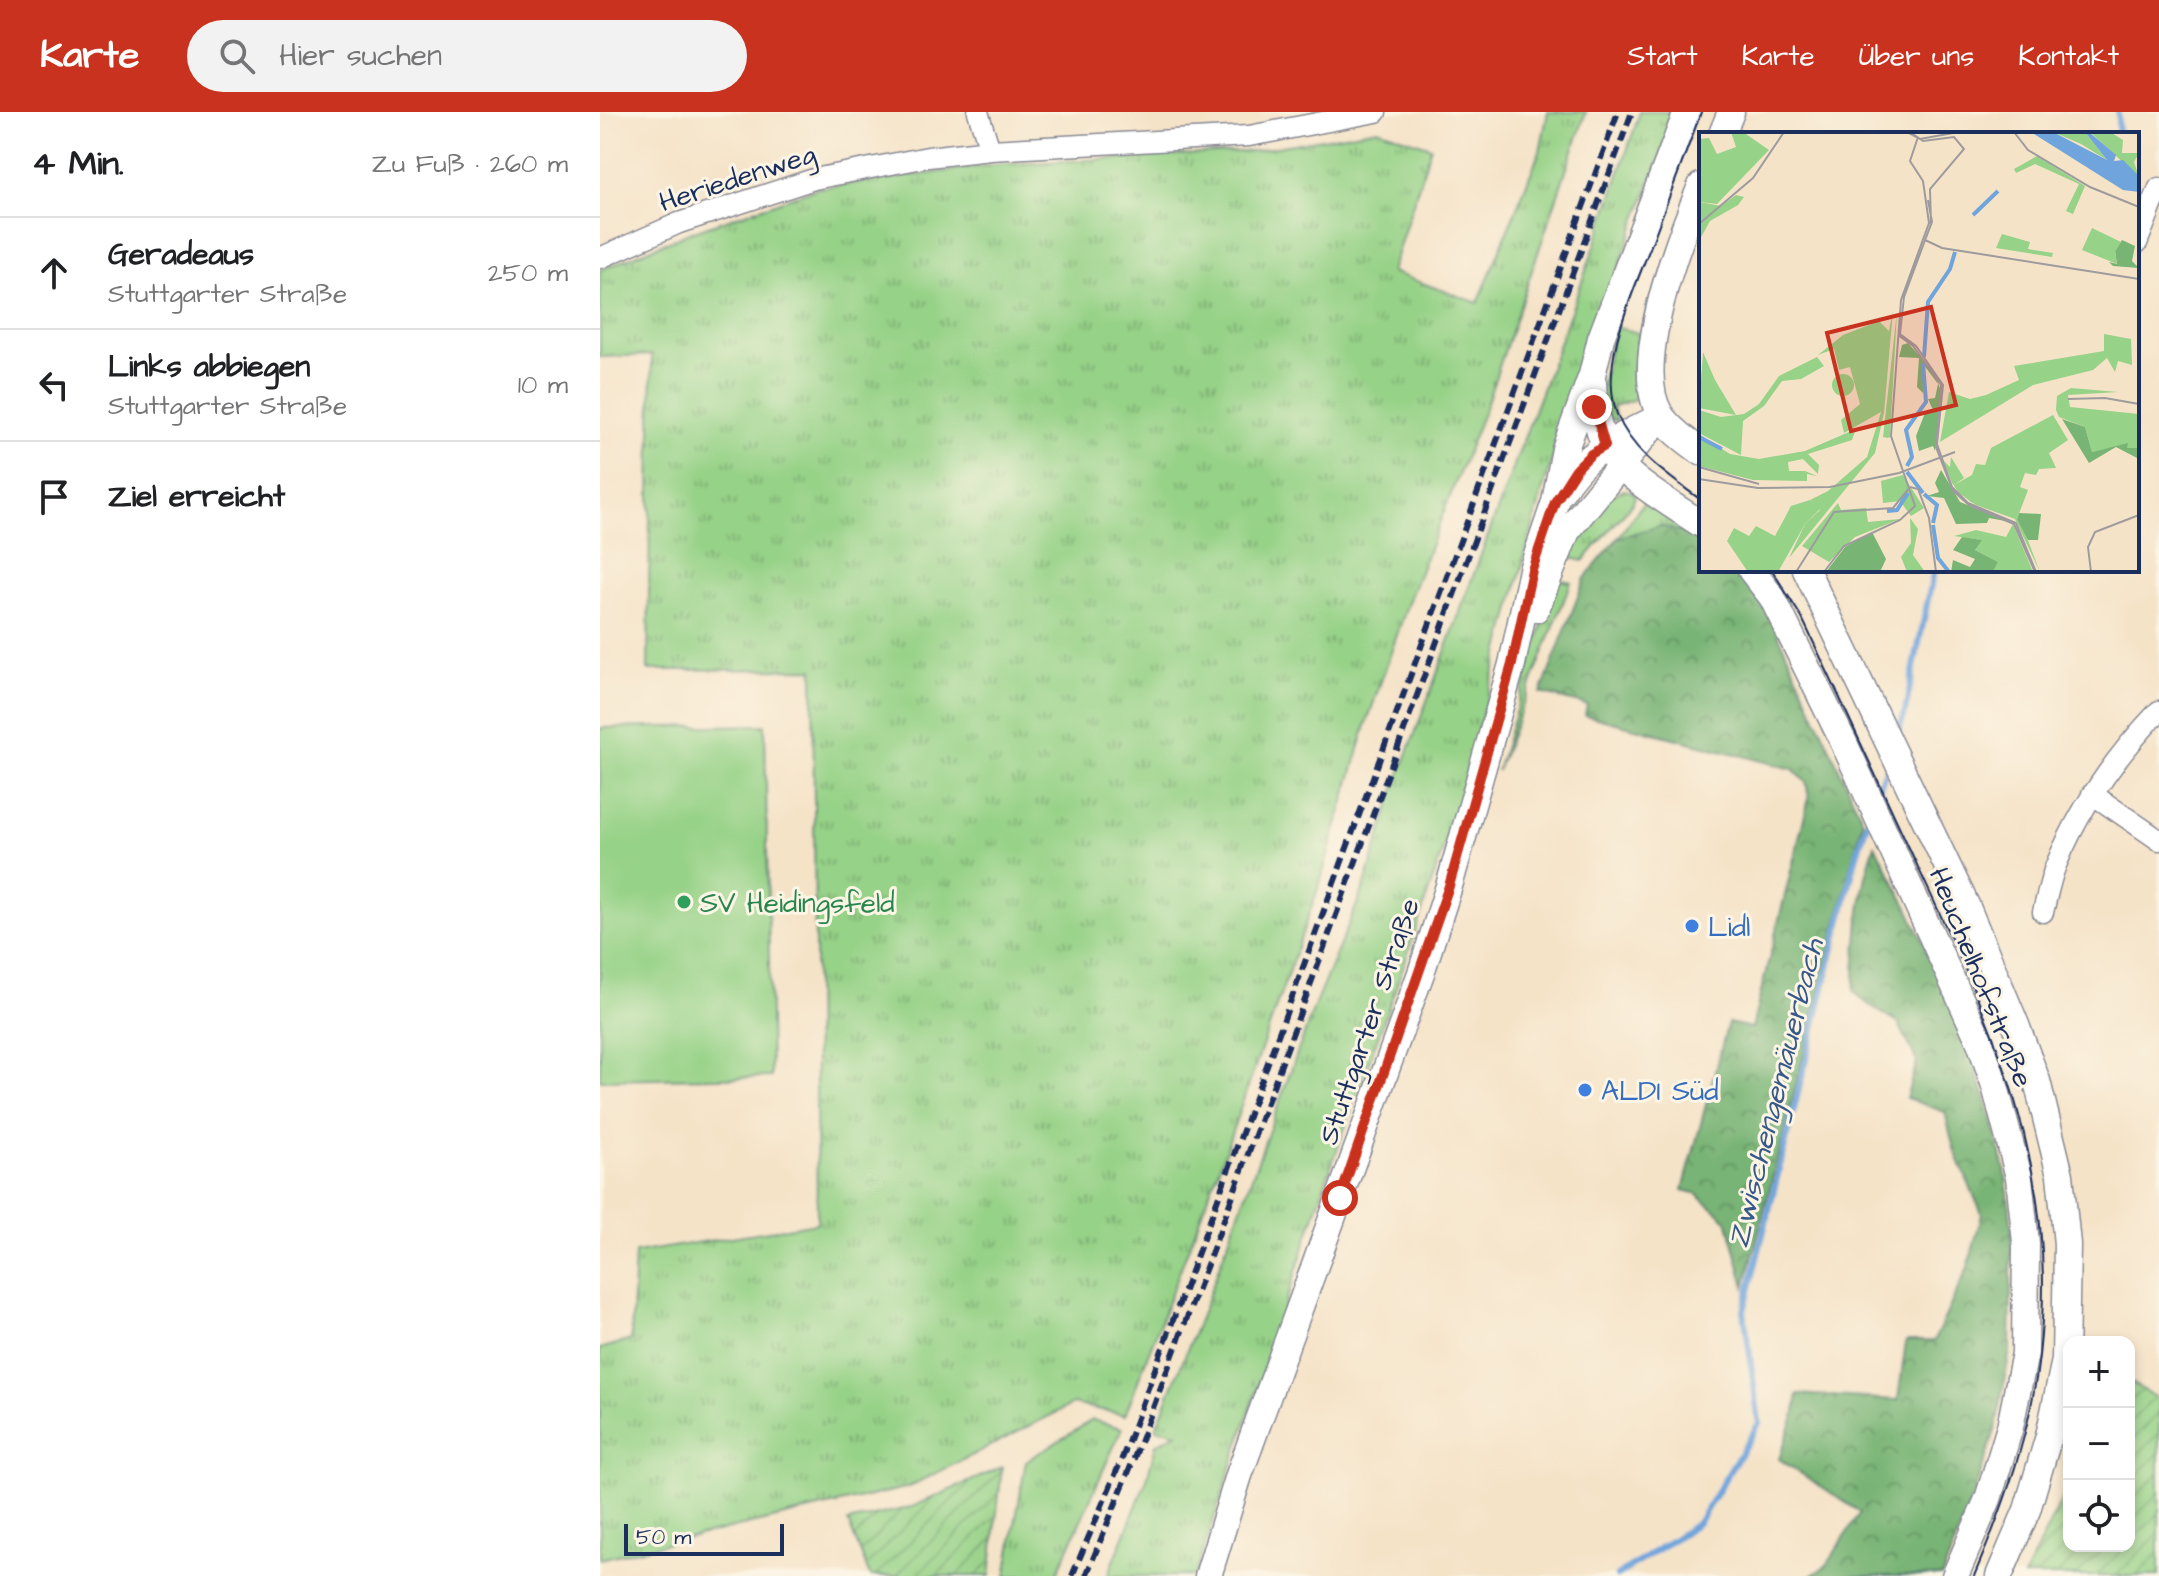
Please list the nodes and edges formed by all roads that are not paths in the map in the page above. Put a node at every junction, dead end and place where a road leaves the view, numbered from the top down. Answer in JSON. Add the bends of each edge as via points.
{"nodes":[{"id":1,"x":978,"y":112,"type":"edge"},
{"id":2,"x":1376,"y":112,"type":"edge"},
{"id":3,"x":1687,"y":112,"type":"edge"},
{"id":4,"x":1731,"y":112,"type":"edge"},
{"id":5,"x":1723,"y":132,"type":"edge"},
{"id":6,"x":990,"y":150,"type":"junction"},
{"id":7,"x":2159,"y":188,"type":"edge"},
{"id":8,"x":1699,"y":191,"type":"edge"},
{"id":9,"x":2139,"y":238,"type":"edge"},
{"id":10,"x":600,"y":258,"type":"edge"},
{"id":11,"x":1592,"y":375,"type":"junction"},
{"id":12,"x":1661,"y":416,"type":"junction"},
{"id":13,"x":1699,"y":450,"type":"edge"},
{"id":14,"x":1613,"y":456,"type":"junction"},
{"id":15,"x":1555,"y":502,"type":"junction"},
{"id":16,"x":1699,"y":522,"type":"edge"},
{"id":17,"x":1753,"y":572,"type":"edge"},
{"id":18,"x":1807,"y":572,"type":"edge"},
{"id":19,"x":1512,"y":664,"type":"junction"},
{"id":20,"x":2159,"y":711,"type":"edge"},
{"id":21,"x":2092,"y":794,"type":"junction"},
{"id":22,"x":2159,"y":840,"type":"edge"},
{"id":23,"x":2043,"y":912,"type":"dead end"},
{"id":24,"x":1208,"y":1576,"type":"edge"},
{"id":25,"x":1955,"y":1576,"type":"edge"},
{"id":26,"x":1999,"y":1576,"type":"edge"}],
"edges":[{"from":1,"to":6,"type":"street"},
{"from":2,"to":6,"type":"street","name":"Heriedenweg","via":[[1249,136]]},
{"from":3,"to":11,"type":"main road","name":"Stuttgarter Straße","via":[[1601,338]]},
{"from":4,"to":5,"type":"main road"},
{"from":6,"to":10,"type":"street","name":"Heriedenweg","via":[[814,179],[679,223]]},
{"from":7,"to":9,"type":"street"},
{"from":8,"to":12,"type":"main road","via":[[1655,325],[1653,399]]},
{"from":11,"to":14,"type":"main road","name":"Stuttgarter Straße","via":[[1594,407]]},
{"from":11,"to":15,"type":"main road","name":"Stuttgarter Straße","via":[[1565,449]]},
{"from":12,"to":13,"type":"main road"},
{"from":12,"to":14,"type":"main road","name":"Stuttgarter Straße"},
{"from":14,"to":15,"type":"main road","name":"Stuttgarter Straße","via":[[1591,454]]},
{"from":14,"to":16,"type":"main road"},
{"from":14,"to":19,"type":"main road","name":"Stuttgarter Straße","via":[[1567,531]]},
{"from":15,"to":19,"type":"main road","name":"Stuttgarter Straße","via":[[1532,570]]},
{"from":17,"to":25,"type":"main road","name":"Heuchelhofstraße","via":[[1772,597],[1844,743],[1985,1057],[2019,1177],[2026,1243],[2025,1353],[1988,1499]]},
{"from":18,"to":26,"type":"main road","name":"Heuchelhofstraße","via":[[1966,905],[2037,1081],[2060,1175],[2067,1244],[2065,1360],[2027,1510]]},
{"from":19,"to":24,"type":"main road","name":"Stuttgarter Straße","via":[[1421,973],[1239,1475]]},
{"from":20,"to":21,"type":"street"},
{"from":21,"to":22,"type":"street"},
{"from":21,"to":23,"type":"street","via":[[2055,866]]}]}
